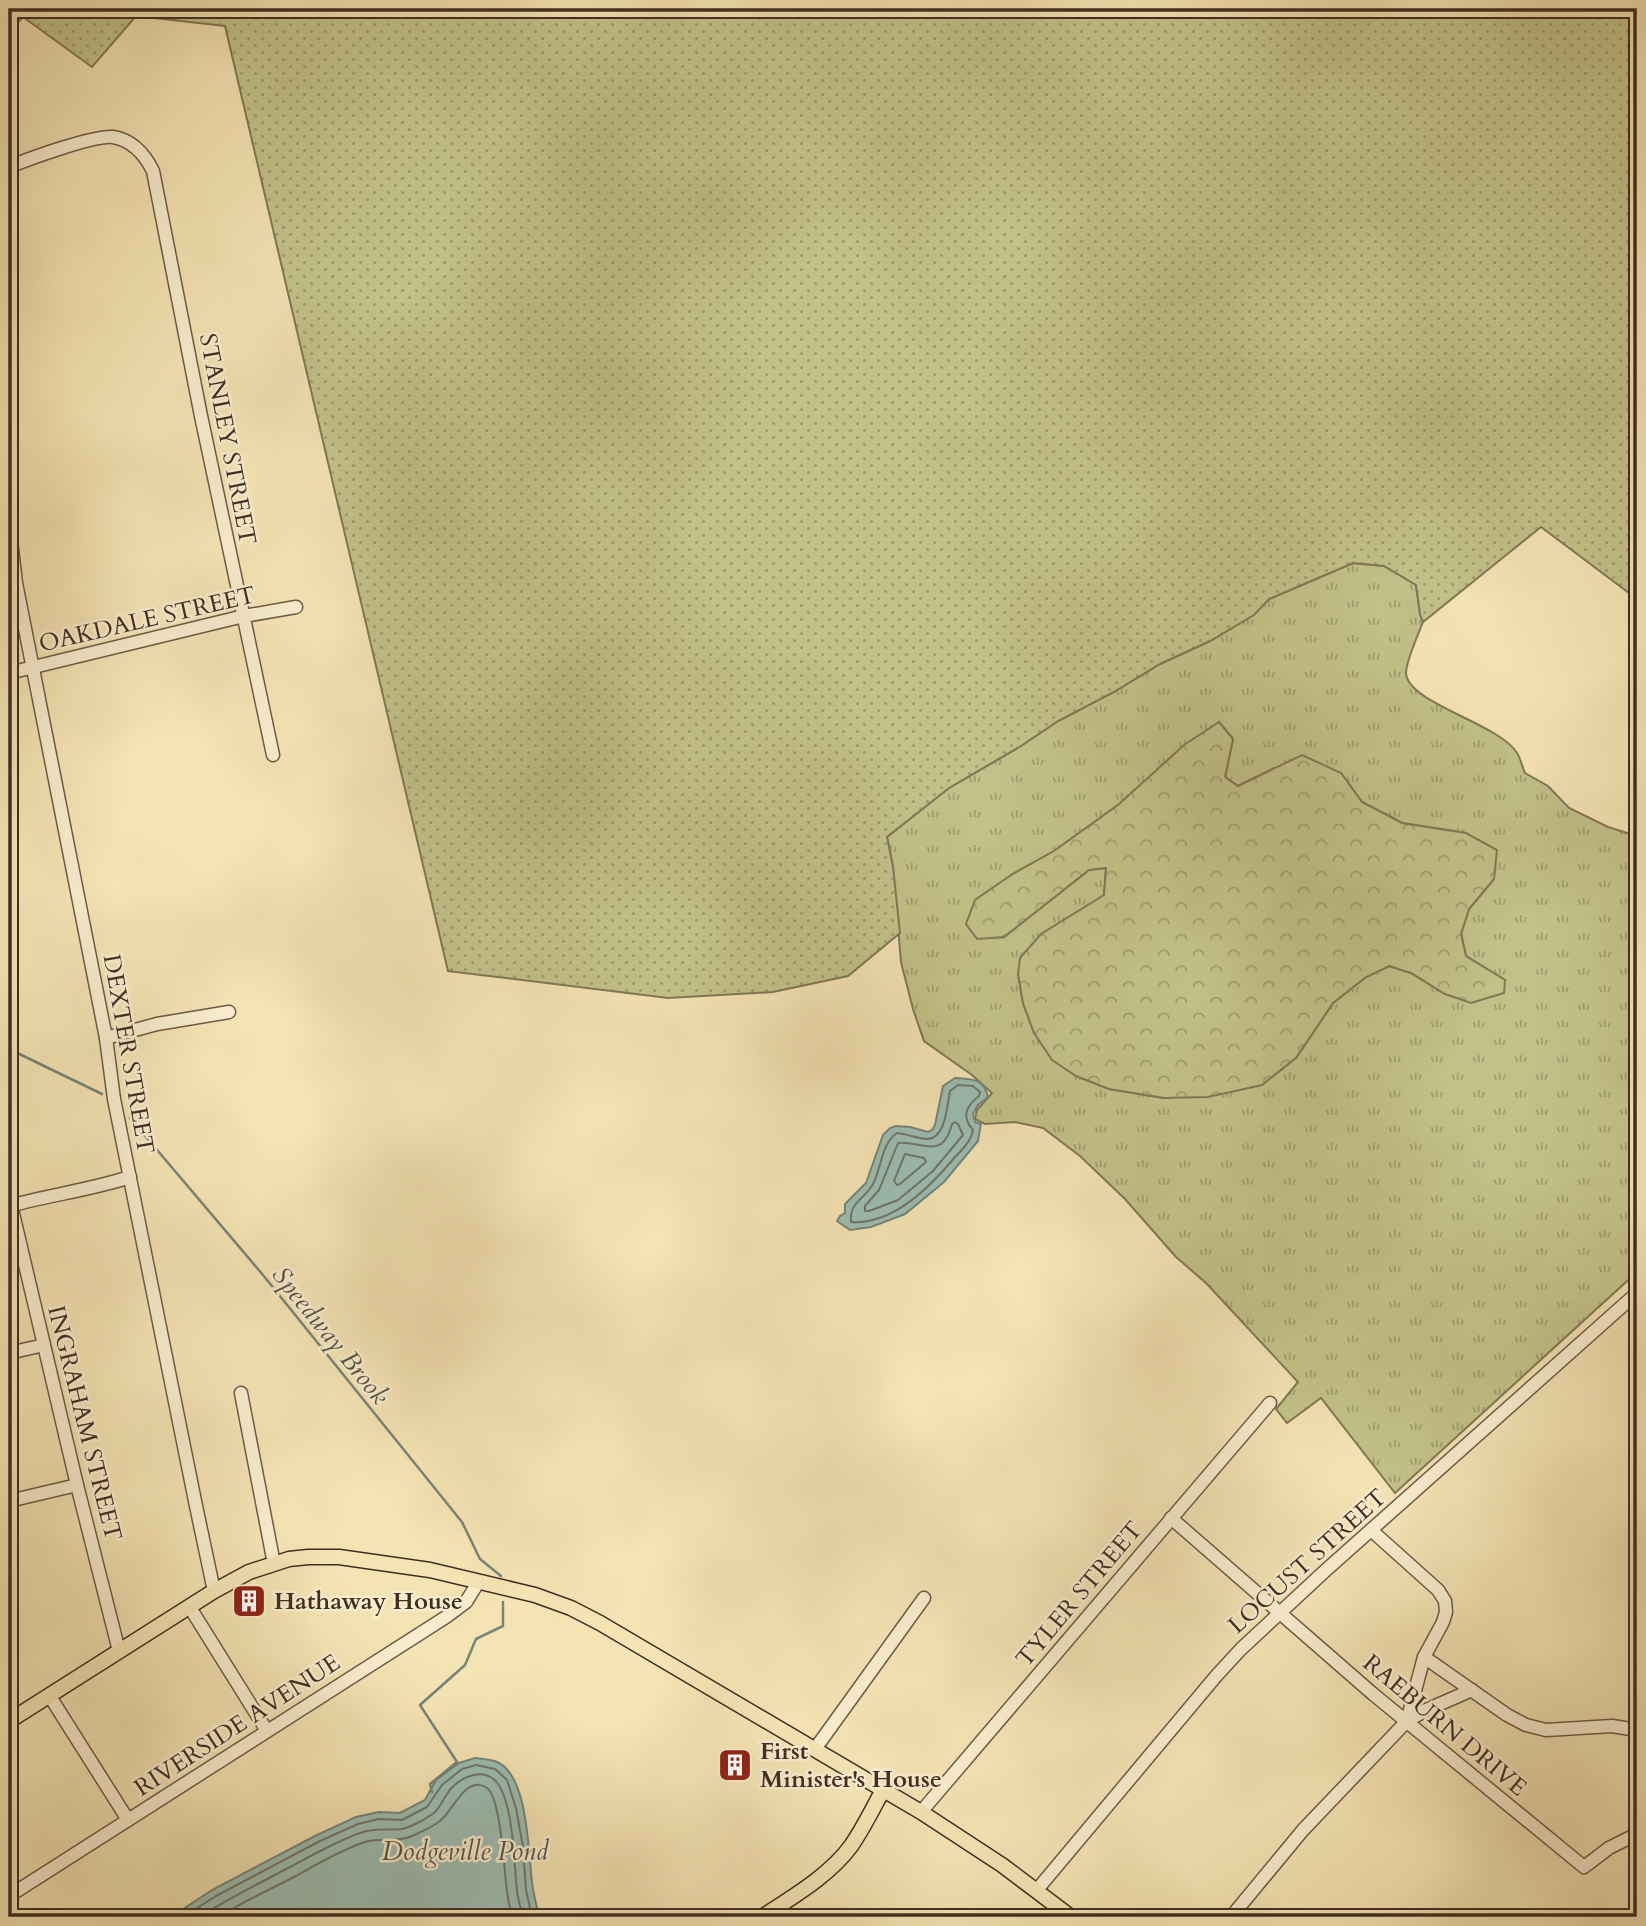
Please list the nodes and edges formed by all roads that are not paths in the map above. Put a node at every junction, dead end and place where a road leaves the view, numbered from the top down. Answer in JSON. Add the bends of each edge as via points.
{"nodes":[{"id":1,"x":9,"y":167,"type":"edge"},
{"id":2,"x":9,"y":524,"type":"edge"},
{"id":3,"x":296,"y":607,"type":"dead end"},
{"id":4,"x":244,"y":616,"type":"junction"},
{"id":5,"x":33,"y":667,"type":"junction"},
{"id":6,"x":9,"y":673,"type":"edge"},
{"id":7,"x":273,"y":755,"type":"dead end"},
{"id":8,"x":229,"y":1012,"type":"dead end"},
{"id":9,"x":106,"y":1038,"type":"junction"},
{"id":10,"x":130,"y":1177,"type":"junction"},
{"id":11,"x":10,"y":1205,"type":"edge"},
{"id":12,"x":1637,"y":1293,"type":"edge"},
{"id":13,"x":44,"y":1345,"type":"junction"},
{"id":14,"x":9,"y":1353,"type":"edge"},
{"id":15,"x":241,"y":1393,"type":"dead end"},
{"id":16,"x":1270,"y":1403,"type":"dead end"},
{"id":17,"x":77,"y":1485,"type":"junction"},
{"id":18,"x":9,"y":1501,"type":"edge"},
{"id":19,"x":1171,"y":1518,"type":"junction"},
{"id":20,"x":1371,"y":1530,"type":"junction"},
{"id":21,"x":274,"y":1564,"type":"junction"},
{"id":22,"x":479,"y":1581,"type":"junction"},
{"id":23,"x":214,"y":1591,"type":"junction"},
{"id":24,"x":923,"y":1598,"type":"dead end"},
{"id":25,"x":189,"y":1606,"type":"junction"},
{"id":26,"x":1281,"y":1612,"type":"junction"},
{"id":27,"x":119,"y":1651,"type":"junction"},
{"id":28,"x":1424,"y":1657,"type":"junction"},
{"id":29,"x":1472,"y":1690,"type":"junction"},
{"id":30,"x":49,"y":1695,"type":"junction"},
{"id":31,"x":9,"y":1721,"type":"edge"},
{"id":32,"x":1406,"y":1721,"type":"junction"},
{"id":33,"x":1637,"y":1730,"type":"edge"},
{"id":34,"x":267,"y":1731,"type":"junction"},
{"id":35,"x":814,"y":1749,"type":"junction"},
{"id":36,"x":884,"y":1790,"type":"junction"},
{"id":37,"x":921,"y":1812,"type":"junction"},
{"id":38,"x":128,"y":1820,"type":"junction"},
{"id":39,"x":1637,"y":1834,"type":"edge"},
{"id":40,"x":1036,"y":1891,"type":"junction"},
{"id":41,"x":9,"y":1896,"type":"edge"},
{"id":42,"x":762,"y":1917,"type":"edge"},
{"id":43,"x":1071,"y":1917,"type":"edge"},
{"id":44,"x":1231,"y":1917,"type":"edge"}],
"edges":[{"from":1,"to":4,"type":"street","name":"STANLEY STREET","via":[[113,137],[145,155],[153,171]]},
{"from":2,"to":5,"type":"street","name":"DEXTER STREET"},
{"from":3,"to":4,"type":"street","name":"OAKDALE STREET"},
{"from":4,"to":5,"type":"street","name":"OAKDALE STREET"},
{"from":4,"to":7,"type":"street","name":"STANLEY STREET"},
{"from":5,"to":6,"type":"street","name":"OAKDALE STREET"},
{"from":5,"to":9,"type":"street","name":"DEXTER STREET"},
{"from":8,"to":9,"type":"street"},
{"from":9,"to":10,"type":"street","name":"DEXTER STREET"},
{"from":10,"to":11,"type":"street"},
{"from":10,"to":23,"type":"street","name":"DEXTER STREET"},
{"from":11,"to":13,"type":"street","name":"INGRAHAM STREET"},
{"from":12,"to":20,"type":"street","name":"LOCUST STREET"},
{"from":13,"to":14,"type":"street"},
{"from":13,"to":17,"type":"street","name":"INGRAHAM STREET"},
{"from":15,"to":21,"type":"street"},
{"from":16,"to":19,"type":"street","name":"TYLER STREET"},
{"from":17,"to":18,"type":"street"},
{"from":17,"to":27,"type":"street","name":"INGRAHAM STREET"},
{"from":19,"to":26,"type":"street","name":"RAEBURN DRIVE"},
{"from":19,"to":37,"type":"street","name":"TYLER STREET"},
{"from":20,"to":26,"type":"street","name":"LOCUST STREET"},
{"from":20,"to":28,"type":"street","via":[[1445,1601],[1443,1622]]},
{"from":21,"to":22,"type":"main road","via":[[339,1557]]},
{"from":21,"to":23,"type":"main road"},
{"from":22,"to":34,"type":"street","name":"RIVERSIDE AVENUE","via":[[466,1602],[446,1617]]},
{"from":22,"to":35,"type":"main road","via":[[571,1608]]},
{"from":23,"to":25,"type":"main road"},
{"from":24,"to":35,"type":"street"},
{"from":25,"to":27,"type":"main road"},
{"from":25,"to":34,"type":"street"},
{"from":26,"to":32,"type":"street","name":"RAEBURN DRIVE"},
{"from":26,"to":40,"type":"street","name":"LOCUST STREET","via":[[1217,1675]]},
{"from":27,"to":30,"type":"main road"},
{"from":28,"to":29,"type":"street"},
{"from":28,"to":32,"type":"street"},
{"from":29,"to":32,"type":"street"},
{"from":29,"to":33,"type":"street","via":[[1507,1715],[1546,1730],[1612,1726]]},
{"from":30,"to":31,"type":"main road"},
{"from":30,"to":38,"type":"street"},
{"from":32,"to":39,"type":"street","name":"RAEBURN DRIVE","via":[[1584,1867]]},
{"from":32,"to":44,"type":"street","via":[[1303,1830]]},
{"from":34,"to":38,"type":"street","name":"RIVERSIDE AVENUE"},
{"from":35,"to":36,"type":"main road"},
{"from":36,"to":37,"type":"main road"},
{"from":36,"to":42,"type":"main road","via":[[839,1860]]},
{"from":37,"to":40,"type":"main road"},
{"from":38,"to":41,"type":"street","name":"RIVERSIDE AVENUE"},
{"from":40,"to":43,"type":"main road"}]}
